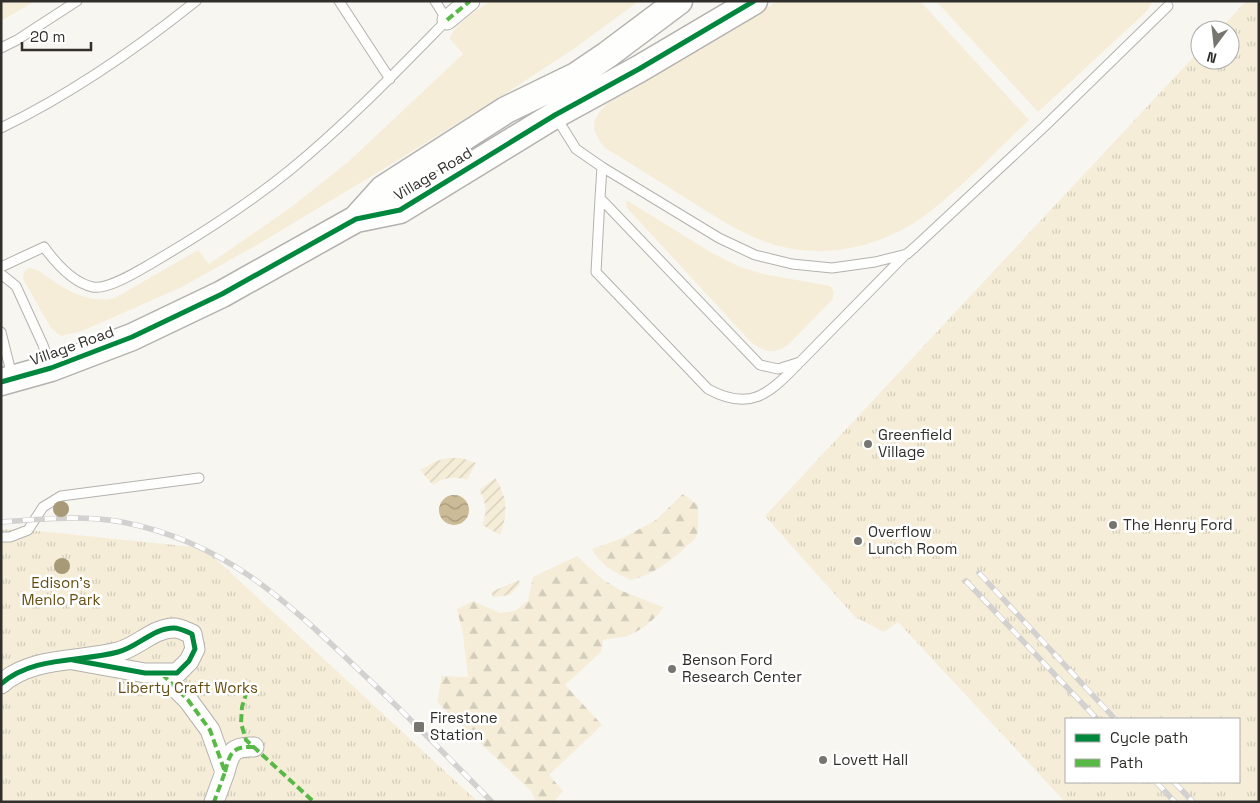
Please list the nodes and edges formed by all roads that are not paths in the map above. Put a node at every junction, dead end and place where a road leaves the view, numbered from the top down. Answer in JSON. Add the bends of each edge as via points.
{"nodes":[{"id":1,"x":77,"y":1,"type":"edge"},
{"id":2,"x":196,"y":1,"type":"edge"},
{"id":3,"x":339,"y":1,"type":"edge"},
{"id":4,"x":435,"y":1,"type":"edge"},
{"id":5,"x":470,"y":1,"type":"edge"},
{"id":6,"x":679,"y":1,"type":"edge"},
{"id":7,"x":754,"y":1,"type":"edge"},
{"id":8,"x":1168,"y":6,"type":"dead end"},
{"id":9,"x":447,"y":20,"type":"junction"},
{"id":10,"x":1,"y":48,"type":"edge"},
{"id":11,"x":390,"y":79,"type":"junction"},
{"id":12,"x":549,"y":104,"type":"junction"},
{"id":13,"x":1,"y":128,"type":"edge"},
{"id":14,"x":602,"y":167,"type":"junction"},
{"id":15,"x":600,"y":198,"type":"junction"},
{"id":16,"x":907,"y":254,"type":"junction"},
{"id":17,"x":1,"y":267,"type":"edge"},
{"id":18,"x":1,"y":274,"type":"edge"},
{"id":19,"x":1,"y":332,"type":"edge"},
{"id":20,"x":800,"y":362,"type":"junction"},
{"id":21,"x":51,"y":368,"type":"junction"},
{"id":22,"x":7,"y":381,"type":"edge"},
{"id":23,"x":199,"y":478,"type":"dead end"},
{"id":24,"x":1,"y":537,"type":"edge"},
{"id":25,"x":73,"y":660,"type":"junction"},
{"id":26,"x":162,"y":674,"type":"junction"},
{"id":27,"x":1,"y":684,"type":"edge"},
{"id":28,"x":254,"y":747,"type":"dead end"},
{"id":29,"x":225,"y":772,"type":"junction"},
{"id":30,"x":214,"y":802,"type":"edge"}],
"edges":[{"from":1,"to":10,"type":"lane"},
{"from":2,"to":13,"type":"lane","via":[[119,59]]},
{"from":3,"to":11,"type":"lane"},
{"from":4,"to":9,"type":"lane"},
{"from":5,"to":9,"type":"street"},
{"from":6,"to":12,"type":"street","via":[[576,76]]},
{"from":7,"to":12,"type":"street","name":"Village Road","via":[[639,69]]},
{"from":8,"to":16,"type":"lane"},
{"from":9,"to":11,"type":"lane"},
{"from":11,"to":17,"type":"lane","via":[[289,170],[181,246],[136,272],[106,286],[93,287],[78,281],[54,261],[44,247]]},
{"from":12,"to":14,"type":"lane","via":[[576,149]]},
{"from":12,"to":21,"type":"street","name":"Village Road","via":[[400,210],[356,219],[179,316],[132,338]]},
{"from":14,"to":15,"type":"lane"},
{"from":14,"to":16,"type":"lane","via":[[719,238],[755,255],[792,264],[832,268]]},
{"from":15,"to":20,"type":"lane","via":[[760,365],[778,369]]},
{"from":15,"to":20,"type":"lane","via":[[596,272],[708,389],[742,401],[756,398],[784,380]]},
{"from":16,"to":20,"type":"lane"},
{"from":18,"to":21,"type":"lane","via":[[16,286]]},
{"from":19,"to":22,"type":"lane"},
{"from":21,"to":22,"type":"street","name":"Village Road"},
{"from":23,"to":24,"type":"lane","via":[[61,496],[42,507],[28,530]]},
{"from":25,"to":26,"type":"street"},
{"from":25,"to":26,"type":"street","via":[[120,652],[159,630],[176,627],[192,634],[196,649],[189,661],[177,673]]},
{"from":25,"to":27,"type":"street","via":[[41,663],[7,678]]},
{"from":26,"to":29,"type":"street","via":[[188,700],[210,730]]},
{"from":28,"to":29,"type":"street","via":[[243,746],[234,750]]},
{"from":29,"to":30,"type":"street"}]}
